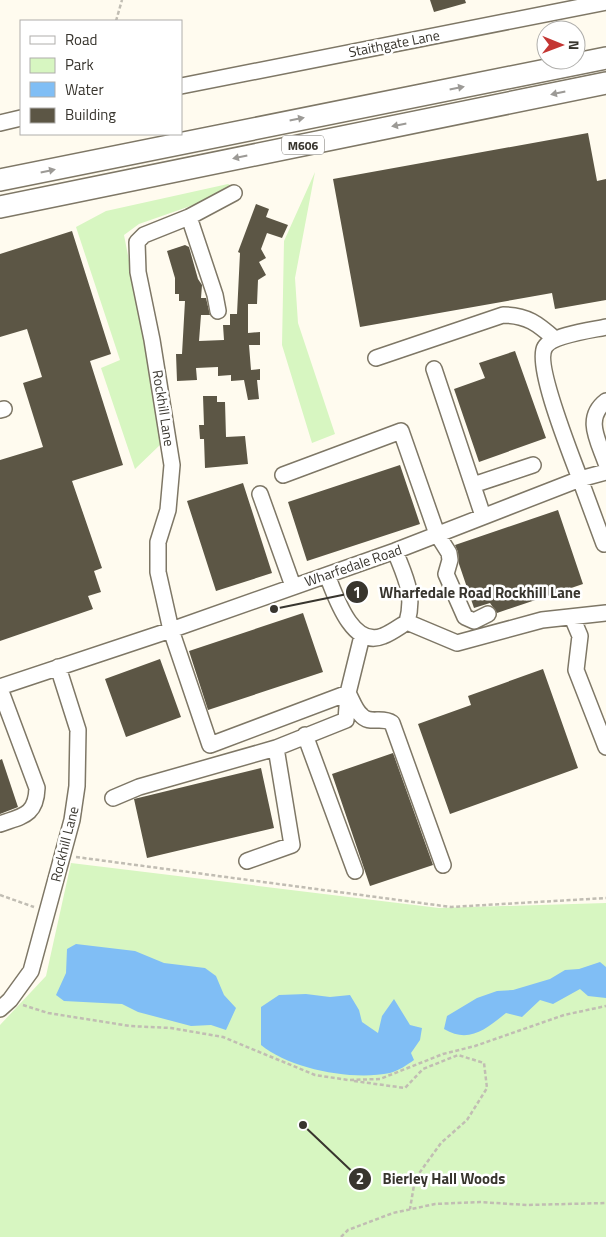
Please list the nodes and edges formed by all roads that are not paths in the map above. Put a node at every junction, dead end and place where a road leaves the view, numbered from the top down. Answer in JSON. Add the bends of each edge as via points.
{"nodes":[{"id":1,"x":606,"y":2,"type":"edge"},
{"id":2,"x":606,"y":58,"type":"edge"},
{"id":3,"x":606,"y":83,"type":"edge"},
{"id":4,"x":182,"y":86,"type":"edge"},
{"id":5,"x":20,"y":118,"type":"edge"},
{"id":6,"x":0,"y":122,"type":"edge"},
{"id":7,"x":0,"y":180,"type":"edge"},
{"id":8,"x":100,"y":186,"type":"junction"},
{"id":9,"x":234,"y":194,"type":"dead end"},
{"id":10,"x":0,"y":207,"type":"edge"},
{"id":11,"x":189,"y":217,"type":"junction"},
{"id":12,"x":0,"y":221,"type":"edge"},
{"id":13,"x":218,"y":311,"type":"dead end"},
{"id":14,"x":606,"y":327,"type":"edge"},
{"id":15,"x":554,"y":339,"type":"junction"},
{"id":16,"x":376,"y":358,"type":"dead end"},
{"id":17,"x":434,"y":369,"type":"dead end"},
{"id":18,"x":606,"y":401,"type":"edge"},
{"id":19,"x":606,"y":463,"type":"edge"},
{"id":20,"x":533,"y":465,"type":"dead end"},
{"id":21,"x":606,"y":472,"type":"edge"},
{"id":22,"x":283,"y":475,"type":"dead end"},
{"id":23,"x":580,"y":479,"type":"junction"},
{"id":24,"x":473,"y":486,"type":"junction"},
{"id":25,"x":260,"y":494,"type":"dead end"},
{"id":26,"x":483,"y":516,"type":"junction"},
{"id":27,"x":438,"y":534,"type":"junction"},
{"id":28,"x":604,"y":544,"type":"dead end"},
{"id":29,"x":395,"y":551,"type":"junction"},
{"id":30,"x":327,"y":575,"type":"junction"},
{"id":31,"x":293,"y":586,"type":"junction"},
{"id":32,"x":606,"y":613,"type":"edge"},
{"id":33,"x":488,"y":614,"type":"dead end"},
{"id":34,"x":577,"y":616,"type":"junction"},
{"id":35,"x":407,"y":622,"type":"junction"},
{"id":36,"x":171,"y":630,"type":"junction"},
{"id":37,"x":362,"y":636,"type":"junction"},
{"id":38,"x":58,"y":667,"type":"junction"},
{"id":39,"x":0,"y":688,"type":"edge"},
{"id":40,"x":348,"y":693,"type":"junction"},
{"id":41,"x":305,"y":735,"type":"junction"},
{"id":42,"x":606,"y":746,"type":"edge"},
{"id":43,"x":276,"y":748,"type":"junction"},
{"id":44,"x":112,"y":798,"type":"dead end"},
{"id":45,"x":0,"y":824,"type":"edge"},
{"id":46,"x":247,"y":861,"type":"dead end"},
{"id":47,"x":443,"y":865,"type":"dead end"},
{"id":48,"x":355,"y":871,"type":"dead end"},
{"id":49,"x":5,"y":1004,"type":"edge"}],
"edges":[{"from":1,"to":4,"type":"street","name":"Staithgate Lane"},
{"from":7,"to":2,"type":"highway","number":"M606","one_way":true},
{"from":3,"to":8,"type":"highway","number":"M606","one_way":true},
{"from":5,"to":6,"type":"street"},
{"from":8,"to":10,"type":"highway","number":"M606"},
{"from":8,"to":12,"type":"highway","number":"M606"},
{"from":9,"to":11,"type":"street","name":"Rockhill Lane"},
{"from":11,"to":13,"type":"street","via":[[216,295]]},
{"from":11,"to":36,"type":"street","name":"Rockhill Lane","via":[[144,235],[137,242],[136,250],[172,465],[168,510],[158,542],[158,572]]},
{"from":14,"to":15,"type":"street"},
{"from":15,"to":16,"type":"street","via":[[535,321],[518,315],[503,316]]},
{"from":15,"to":23,"type":"street","via":[[545,346],[541,359]]},
{"from":17,"to":24,"type":"street"},
{"from":18,"to":19,"type":"street","via":[[595,412],[593,420]]},
{"from":20,"to":24,"type":"street"},
{"from":21,"to":23,"type":"street","name":"Wharfedale Road"},
{"from":22,"to":27,"type":"street","via":[[401,431]]},
{"from":23,"to":26,"type":"street","name":"Wharfedale Road"},
{"from":23,"to":28,"type":"street"},
{"from":24,"to":26,"type":"street"},
{"from":25,"to":31,"type":"street"},
{"from":26,"to":27,"type":"street","name":"Wharfedale Road"},
{"from":27,"to":29,"type":"street","name":"Wharfedale Road"},
{"from":27,"to":33,"type":"street","via":[[449,553],[446,574],[465,617],[474,621]]},
{"from":29,"to":30,"type":"street","name":"Wharfedale Road"},
{"from":29,"to":35,"type":"street","via":[[412,605]]},
{"from":30,"to":31,"type":"street","name":"Wharfedale Road"},
{"from":30,"to":37,"type":"street","via":[[340,608]]},
{"from":31,"to":36,"type":"street","name":"Wharfedale Road"},
{"from":32,"to":34,"type":"street"},
{"from":34,"to":35,"type":"street","via":[[542,620],[457,643]]},
{"from":34,"to":42,"type":"street","via":[[580,636],[576,670]]},
{"from":35,"to":37,"type":"street","via":[[381,637]]},
{"from":36,"to":38,"type":"street","name":"Wharfedale Road"},
{"from":36,"to":40,"type":"street","name":"Rockhill Lane","via":[[210,745]]},
{"from":37,"to":40,"type":"street"},
{"from":38,"to":39,"type":"street","name":"Wharfedale Road"},
{"from":38,"to":49,"type":"street","name":"Rockhill Lane","via":[[78,730],[77,786],[72,820],[31,971]]},
{"from":39,"to":45,"type":"street","via":[[37,788],[37,803],[28,814]]},
{"from":40,"to":41,"type":"street","via":[[346,720]]},
{"from":40,"to":47,"type":"street","via":[[361,715],[369,721],[387,720],[392,723]]},
{"from":41,"to":43,"type":"street"},
{"from":41,"to":48,"type":"street"},
{"from":43,"to":44,"type":"street","via":[[139,787]]},
{"from":43,"to":46,"type":"street","via":[[292,845]]}]}
